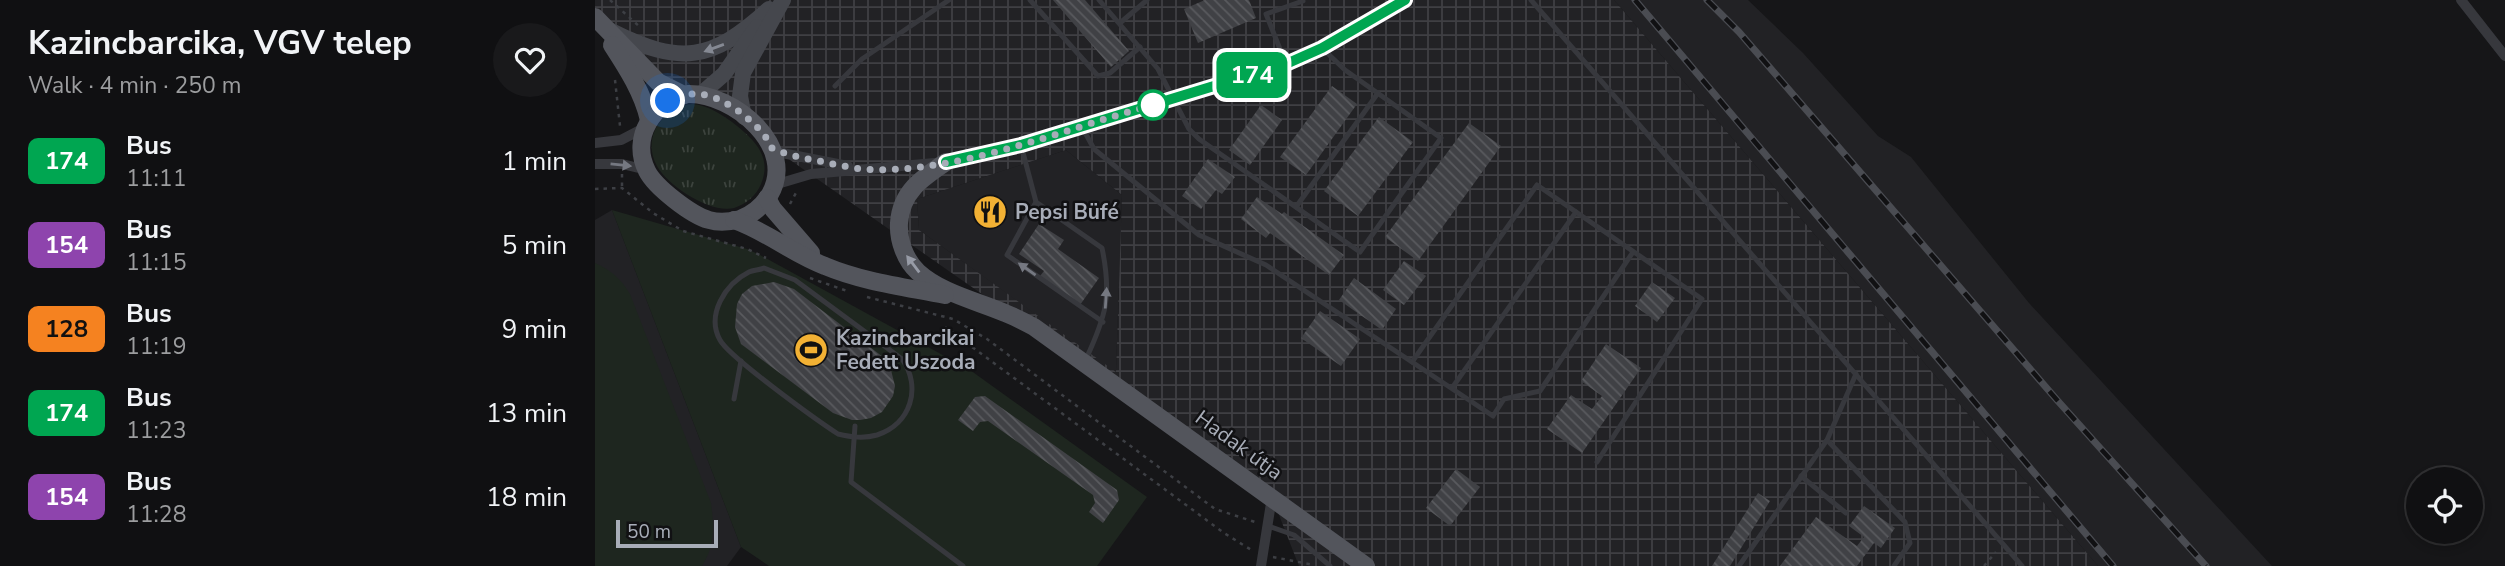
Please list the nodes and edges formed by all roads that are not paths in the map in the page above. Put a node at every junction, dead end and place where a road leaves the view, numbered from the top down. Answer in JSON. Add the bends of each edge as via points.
{"nodes":[{"id":1,"x":783,"y":0,"type":"edge"},
{"id":2,"x":933,"y":0,"type":"edge"},
{"id":3,"x":949,"y":0,"type":"edge"},
{"id":4,"x":1030,"y":0,"type":"edge"},
{"id":5,"x":1099,"y":0,"type":"edge"},
{"id":6,"x":1147,"y":0,"type":"edge"},
{"id":7,"x":1405,"y":0,"type":"edge"},
{"id":8,"x":1531,"y":0,"type":"edge"},
{"id":9,"x":2462,"y":0,"type":"edge"},
{"id":10,"x":1303,"y":1,"type":"edge"},
{"id":11,"x":773,"y":5,"type":"edge"},
{"id":12,"x":939,"y":7,"type":"junction"},
{"id":13,"x":598,"y":21,"type":"edge"},
{"id":14,"x":1120,"y":23,"type":"junction"},
{"id":15,"x":1140,"y":47,"type":"junction"},
{"id":16,"x":1322,"y":48,"type":"junction"},
{"id":17,"x":2505,"y":56,"type":"edge"},
{"id":18,"x":1286,"y":64,"type":"junction"},
{"id":19,"x":835,"y":86,"type":"dead end"},
{"id":20,"x":1378,"y":93,"type":"junction"},
{"id":21,"x":692,"y":94,"type":"junction"},
{"id":22,"x":1174,"y":99,"type":"junction"},
{"id":23,"x":744,"y":117,"type":"junction"},
{"id":24,"x":647,"y":123,"type":"junction"},
{"id":25,"x":1082,"y":127,"type":"junction"},
{"id":26,"x":595,"y":143,"type":"edge"},
{"id":27,"x":1021,"y":145,"type":"junction"},
{"id":28,"x":772,"y":148,"type":"junction"},
{"id":29,"x":946,"y":162,"type":"junction"},
{"id":30,"x":595,"y":164,"type":"edge"},
{"id":31,"x":861,"y":169,"type":"junction"},
{"id":32,"x":647,"y":170,"type":"junction"},
{"id":33,"x":771,"y":191,"type":"junction"},
{"id":34,"x":1036,"y":202,"type":"junction"},
{"id":35,"x":1296,"y":207,"type":"junction"},
{"id":36,"x":1576,"y":212,"type":"junction"},
{"id":37,"x":734,"y":220,"type":"junction"},
{"id":38,"x":1633,"y":252,"type":"junction"},
{"id":39,"x":823,"y":266,"type":"junction"},
{"id":40,"x":969,"y":300,"type":"junction"},
{"id":41,"x":1103,"y":322,"type":"junction"},
{"id":42,"x":741,"y":361,"type":"junction"},
{"id":43,"x":1085,"y":362,"type":"junction"},
{"id":44,"x":1412,"y":362,"type":"junction"},
{"id":45,"x":1856,"y":374,"type":"junction"},
{"id":46,"x":1453,"y":388,"type":"junction"},
{"id":47,"x":734,"y":399,"type":"dead end"},
{"id":48,"x":855,"y":426,"type":"dead end"},
{"id":49,"x":855,"y":438,"type":"junction"},
{"id":50,"x":1827,"y":440,"type":"junction"},
{"id":51,"x":1597,"y":462,"type":"dead end"},
{"id":52,"x":1801,"y":476,"type":"junction"},
{"id":53,"x":1272,"y":497,"type":"junction"},
{"id":54,"x":1846,"y":513,"type":"dead end"},
{"id":55,"x":1268,"y":526,"type":"junction"},
{"id":56,"x":1262,"y":561,"type":"edge"},
{"id":57,"x":1358,"y":565,"type":"edge"},
{"id":58,"x":963,"y":566,"type":"edge"},
{"id":59,"x":1330,"y":566,"type":"edge"},
{"id":60,"x":1739,"y":566,"type":"edge"},
{"id":61,"x":1894,"y":566,"type":"edge"},
{"id":62,"x":2022,"y":566,"type":"edge"}],
"edges":[{"from":1,"to":23,"type":"main road","via":[[743,74],[740,96]]},
{"from":2,"to":12,"type":"lane"},
{"from":3,"to":12,"type":"lane"},
{"from":4,"to":15,"type":"lane","via":[[1098,76],[1110,72]]},
{"from":5,"to":14,"type":"lane"},
{"from":6,"to":14,"type":"lane"},
{"from":7,"to":16,"type":"street"},
{"from":8,"to":45,"type":"lane"},
{"from":9,"to":17,"type":"street"},
{"from":10,"to":18,"type":"lane","via":[[1266,14]]},
{"from":11,"to":13,"type":"main road","one_way":true,"via":[[727,43],[695,54],[650,49]]},
{"from":11,"to":21,"type":"main road","via":[[724,74]]},
{"from":12,"to":19,"type":"lane","via":[[862,59]]},
{"from":13,"to":21,"type":"main road","via":[[658,82]]},
{"from":13,"to":24,"type":"main road","via":[[646,107]]},
{"from":14,"to":15,"type":"lane"},
{"from":15,"to":22,"type":"lane"},
{"from":16,"to":18,"type":"street"},
{"from":16,"to":20,"type":"lane","via":[[1345,71]]},
{"from":18,"to":22,"type":"street"},
{"from":20,"to":35,"type":"lane"},
{"from":20,"to":35,"type":"lane","via":[[1441,138],[1360,252]]},
{"from":21,"to":23,"type":"main road","via":[[719,99]]},
{"from":21,"to":24,"type":"main road","via":[[660,107]]},
{"from":22,"to":25,"type":"street"},
{"from":22,"to":35,"type":"lane","via":[[1199,139]]},
{"from":23,"to":28,"type":"main road","via":[[764,133]]},
{"from":24,"to":26,"type":"street","via":[[621,140]]},
{"from":24,"to":32,"type":"main road","via":[[641,144]]},
{"from":25,"to":27,"type":"street"},
{"from":25,"to":44,"type":"lane","via":[[1094,149],[1199,235],[1266,265]]},
{"from":27,"to":29,"type":"street"},
{"from":27,"to":34,"type":"lane"},
{"from":28,"to":31,"type":"street"},
{"from":28,"to":33,"type":"main road","via":[[776,162]]},
{"from":29,"to":31,"type":"street"},
{"from":40,"to":29,"type":"main road","one_way":true,"via":[[917,271],[899,239],[900,212],[908,194]]},
{"from":30,"to":32,"type":"street"},
{"from":31,"to":33,"type":"street","via":[[798,176]]},
{"from":32,"to":37,"type":"main road","via":[[654,182],[699,216],[719,222]]},
{"from":33,"to":37,"type":"main road","via":[[750,215]]},
{"from":33,"to":39,"type":"main road","via":[[772,209]]},
{"from":41,"to":34,"type":"lane","one_way":true,"via":[[1107,285],[1102,248]]},
{"from":41,"to":34,"type":"lane","one_way":true,"via":[[1007,255]]},
{"from":36,"to":38,"type":"lane"},
{"from":36,"to":44,"type":"lane","via":[[1537,185]]},
{"from":36,"to":46,"type":"lane"},
{"from":37,"to":39,"type":"main road"},
{"from":38,"to":46,"type":"lane","via":[[1539,391],[1504,399],[1493,416]]},
{"from":38,"to":51,"type":"lane","via":[[1702,299]]},
{"from":39,"to":40,"type":"main road"},
{"from":40,"to":43,"type":"main road","name":"Hadak útja","via":[[1034,327]]},
{"from":41,"to":43,"type":"lane"},
{"from":42,"to":47,"type":"lane"},
{"from":42,"to":49,"type":"lane","via":[[826,426]]},
{"from":42,"to":49,"type":"lane","via":[[719,340],[715,322],[723,295],[749,272],[764,268],[795,281],[902,359],[910,370],[913,388],[907,411],[887,430]]},
{"from":43,"to":53,"type":"main road","name":"Hadak útja"},
{"from":44,"to":46,"type":"lane"},
{"from":45,"to":50,"type":"lane"},
{"from":45,"to":62,"type":"lane"},
{"from":48,"to":49,"type":"lane"},
{"from":49,"to":58,"type":"lane","via":[[852,482]]},
{"from":50,"to":52,"type":"lane"},
{"from":50,"to":61,"type":"lane","via":[[1905,522],[1910,543]]},
{"from":52,"to":54,"type":"lane"},
{"from":52,"to":60,"type":"lane"},
{"from":53,"to":55,"type":"street"},
{"from":53,"to":57,"type":"main road","name":"Hadak útja"},
{"from":55,"to":56,"type":"street"},
{"from":55,"to":59,"type":"lane","via":[[1294,535]]}]}
